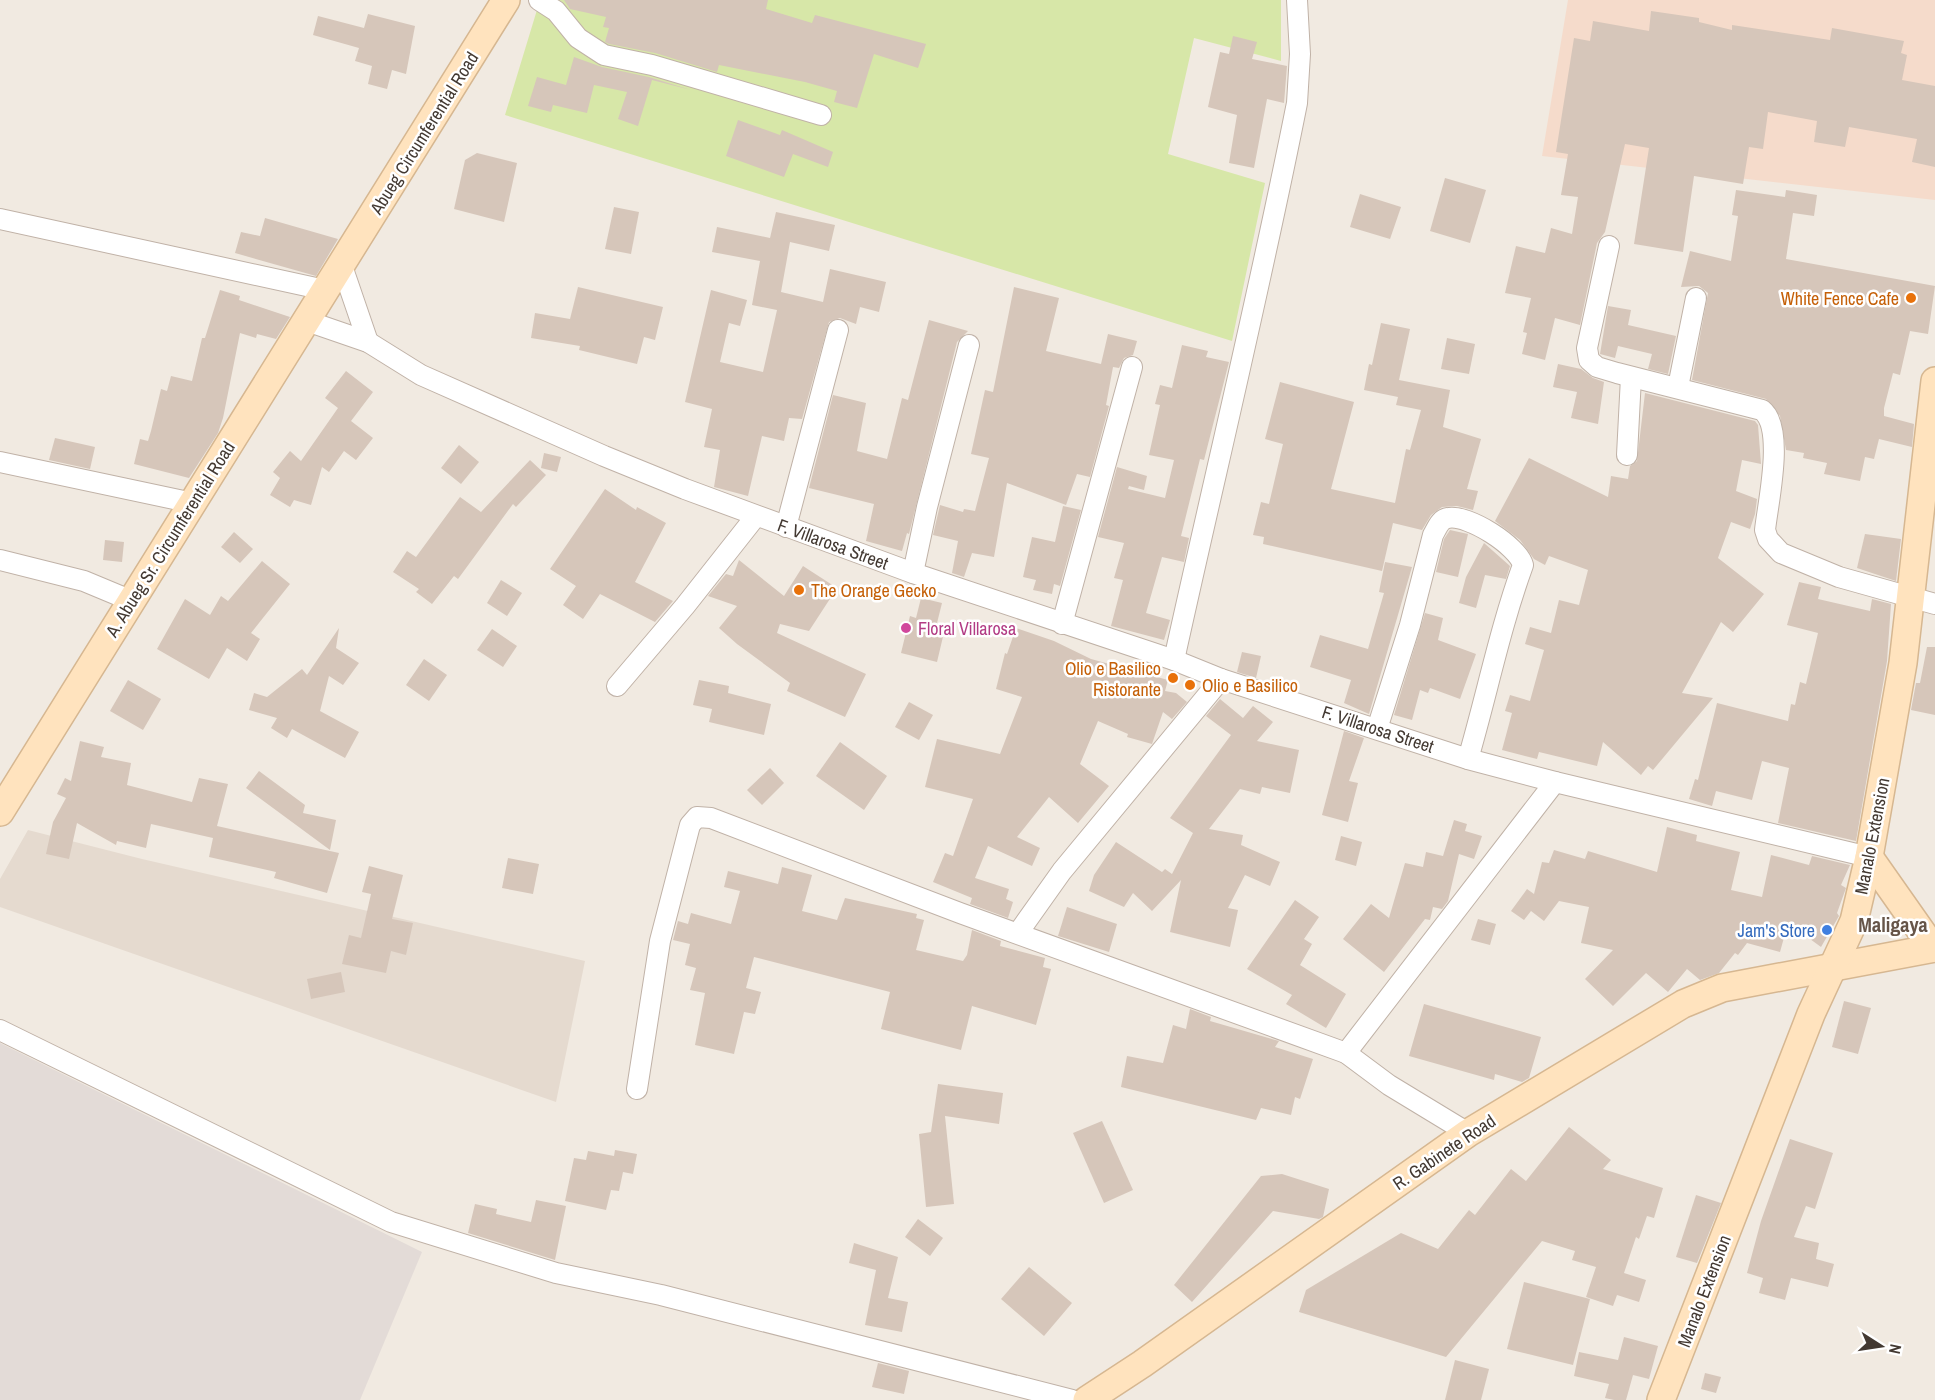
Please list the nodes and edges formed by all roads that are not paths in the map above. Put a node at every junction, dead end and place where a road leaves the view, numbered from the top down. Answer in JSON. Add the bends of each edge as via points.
{"nodes":[{"id":1,"x":506,"y":0,"type":"edge"},
{"id":2,"x":539,"y":0,"type":"edge"},
{"id":3,"x":1297,"y":0,"type":"edge"},
{"id":4,"x":821,"y":116,"type":"dead end"},
{"id":5,"x":0,"y":219,"type":"edge"},
{"id":6,"x":1609,"y":246,"type":"dead end"},
{"id":7,"x":342,"y":266,"type":"junction"},
{"id":8,"x":325,"y":290,"type":"junction"},
{"id":9,"x":1696,"y":297,"type":"dead end"},
{"id":10,"x":307,"y":321,"type":"junction"},
{"id":11,"x":838,"y":330,"type":"dead end"},
{"id":12,"x":368,"y":342,"type":"junction"},
{"id":13,"x":969,"y":345,"type":"dead end"},
{"id":14,"x":1132,"y":367,"type":"dead end"},
{"id":15,"x":1631,"y":377,"type":"junction"},
{"id":16,"x":1935,"y":381,"type":"edge"},
{"id":17,"x":1678,"y":387,"type":"junction"},
{"id":18,"x":1931,"y":445,"type":"edge"},
{"id":19,"x":1627,"y":455,"type":"dead end"},
{"id":20,"x":0,"y":462,"type":"edge"},
{"id":21,"x":193,"y":503,"type":"junction"},
{"id":22,"x":756,"y":516,"type":"junction"},
{"id":23,"x":786,"y":527,"type":"junction"},
{"id":24,"x":0,"y":560,"type":"edge"},
{"id":25,"x":913,"y":573,"type":"junction"},
{"id":26,"x":132,"y":601,"type":"junction"},
{"id":27,"x":1922,"y":601,"type":"edge"},
{"id":28,"x":1062,"y":624,"type":"junction"},
{"id":29,"x":1174,"y":660,"type":"junction"},
{"id":30,"x":1221,"y":679,"type":"junction"},
{"id":31,"x":617,"y":686,"type":"dead end"},
{"id":32,"x":1377,"y":729,"type":"junction"},
{"id":33,"x":1468,"y":759,"type":"junction"},
{"id":34,"x":1555,"y":783,"type":"junction"},
{"id":35,"x":0,"y":812,"type":"edge"},
{"id":36,"x":1869,"y":857,"type":"junction"},
{"id":37,"x":1018,"y":933,"type":"junction"},
{"id":38,"x":1934,"y":948,"type":"edge"},
{"id":39,"x":1831,"y":969,"type":"junction"},
{"id":40,"x":0,"y":1030,"type":"edge"},
{"id":41,"x":1346,"y":1053,"type":"junction"},
{"id":42,"x":637,"y":1089,"type":"dead end"},
{"id":43,"x":1467,"y":1133,"type":"junction"},
{"id":44,"x":1072,"y":1400,"type":"edge"},
{"id":45,"x":1087,"y":1400,"type":"edge"},
{"id":46,"x":1661,"y":1400,"type":"edge"}],
"edges":[{"from":1,"to":7,"type":"street","name":"Abueg Circumferential Road"},
{"from":2,"to":4,"type":"street","via":[[556,10],[578,38],[604,55]]},
{"from":3,"to":29,"type":"street","via":[[1297,103]]},
{"from":5,"to":8,"type":"street"},
{"from":6,"to":15,"type":"street","via":[[1587,356],[1597,367]]},
{"from":7,"to":8,"type":"street","name":"A. Abueg Sr. Circumferential Road"},
{"from":7,"to":12,"type":"street"},
{"from":8,"to":10,"type":"street","name":"A. Abueg Sr. Circumferential Road"},
{"from":9,"to":17,"type":"street"},
{"from":10,"to":12,"type":"street","name":"F. Villarosa Street"},
{"from":10,"to":21,"type":"street","name":"A. Abueg Sr. Circumferential Road"},
{"from":11,"to":23,"type":"street"},
{"from":12,"to":22,"type":"street","name":"F. Villarosa Street","via":[[421,375],[513,417]]},
{"from":13,"to":25,"type":"street"},
{"from":14,"to":28,"type":"street"},
{"from":15,"to":17,"type":"street"},
{"from":15,"to":19,"type":"street"},
{"from":16,"to":18,"type":"street","name":"Manalo Extension"},
{"from":17,"to":27,"type":"street","via":[[1768,414],[1775,437],[1765,530],[1781,553],[1839,577]]},
{"from":18,"to":27,"type":"street","name":"Manalo Extension"},
{"from":20,"to":21,"type":"street"},
{"from":21,"to":26,"type":"street","name":"A. Abueg Sr. Circumferential Road"},
{"from":22,"to":23,"type":"street","name":"F. Villarosa Street"},
{"from":22,"to":31,"type":"street"},
{"from":23,"to":25,"type":"street","name":"F. Villarosa Street"},
{"from":24,"to":26,"type":"street","via":[[84,581]]},
{"from":25,"to":28,"type":"street","name":"F. Villarosa Street"},
{"from":26,"to":35,"type":"street","name":"A. Abueg Sr. Circumferential Road"},
{"from":27,"to":36,"type":"street","name":"Manalo Extension","via":[[1903,663]]},
{"from":28,"to":29,"type":"street","name":"F. Villarosa Street"},
{"from":29,"to":30,"type":"street","name":"F. Villarosa Street"},
{"from":30,"to":32,"type":"street","name":"F. Villarosa Street"},
{"from":30,"to":37,"type":"street","via":[[1062,871]]},
{"from":32,"to":33,"type":"street","name":"F. Villarosa Street"},
{"from":32,"to":33,"type":"street","via":[[1433,535],[1440,522],[1459,519],[1513,547],[1523,565],[1500,633]]},
{"from":33,"to":34,"type":"street","name":"F. Villarosa Street"},
{"from":34,"to":36,"type":"street","name":"F. Villarosa Street"},
{"from":34,"to":41,"type":"street"},
{"from":36,"to":38,"type":"street"},
{"from":36,"to":39,"type":"street","name":"Manalo Extension","via":[[1854,921]]},
{"from":37,"to":41,"type":"street"},
{"from":37,"to":42,"type":"street","via":[[711,818],[697,817],[690,825],[660,940]]},
{"from":38,"to":39,"type":"street","name":"R. Gabinete Road"},
{"from":39,"to":43,"type":"street","name":"R. Gabinete Road","via":[[1722,988],[1683,1004]]},
{"from":39,"to":46,"type":"street","name":"Manalo Extension"},
{"from":40,"to":44,"type":"street","via":[[381,1217],[429,1236],[556,1273],[661,1295]]},
{"from":41,"to":43,"type":"street"},
{"from":43,"to":45,"type":"street","name":"R. Gabinete Road"}]}
